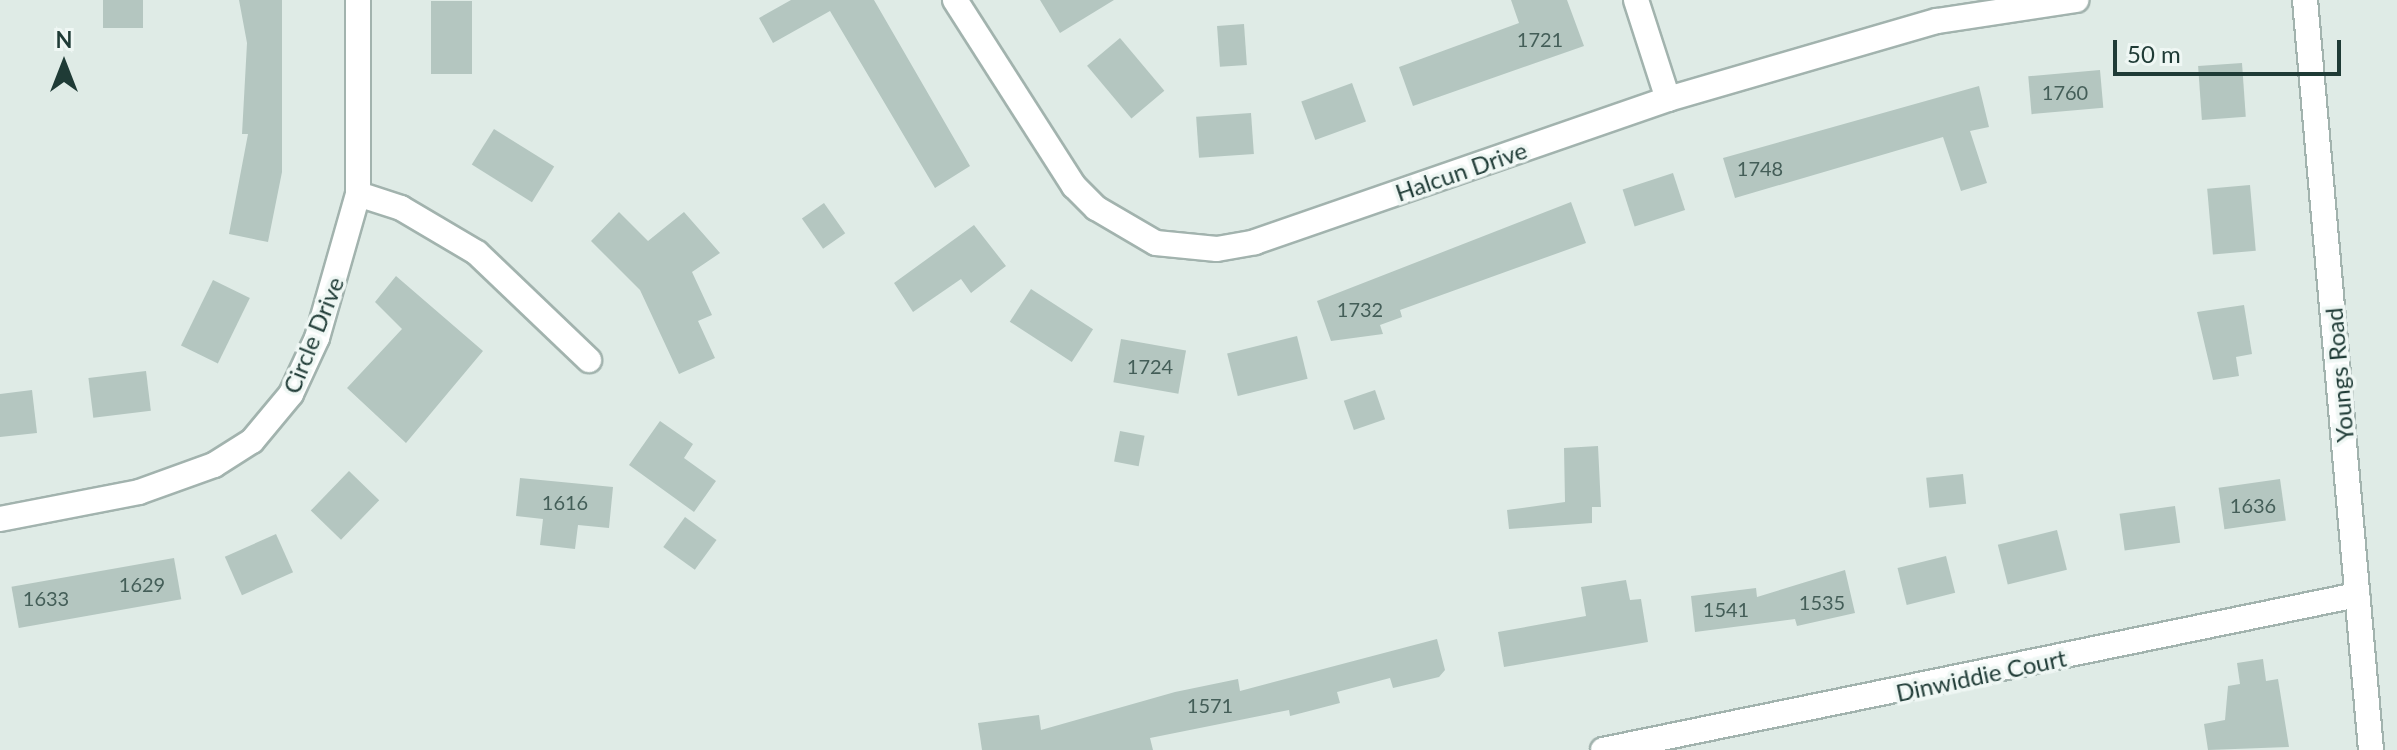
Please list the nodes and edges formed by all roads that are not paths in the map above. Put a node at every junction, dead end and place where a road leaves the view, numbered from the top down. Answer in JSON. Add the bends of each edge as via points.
{"nodes":[{"id":1,"x":358,"y":0,"type":"edge"},
{"id":2,"x":955,"y":0,"type":"edge"},
{"id":3,"x":1636,"y":0,"type":"edge"},
{"id":4,"x":2076,"y":0,"type":"edge"},
{"id":5,"x":2305,"y":0,"type":"edge"},
{"id":6,"x":1668,"y":99,"type":"junction"},
{"id":7,"x":358,"y":194,"type":"junction"},
{"id":8,"x":589,"y":360,"type":"dead end"},
{"id":9,"x":0,"y":519,"type":"edge"},
{"id":10,"x":2357,"y":595,"type":"junction"},
{"id":11,"x":1603,"y":750,"type":"edge"},
{"id":12,"x":2371,"y":750,"type":"edge"}],
"edges":[{"from":1,"to":7,"type":"street","name":"Circle Drive"},
{"from":2,"to":6,"type":"street","name":"Halcun Drive","via":[[1074,186],[1121,226],[1179,248],[1255,242]]},
{"from":3,"to":6,"type":"street"},
{"from":4,"to":6,"type":"street","name":"Halcun Drive","via":[[1937,21]]},
{"from":5,"to":10,"type":"street","name":"Youngs Road"},
{"from":7,"to":8,"type":"street","via":[[454,237]]},
{"from":7,"to":9,"type":"street","name":"Circle Drive","via":[[317,338],[291,394],[252,441],[214,465],[139,492]]},
{"from":10,"to":11,"type":"street","name":"Dinwiddie Court"},
{"from":10,"to":12,"type":"street","name":"Youngs Road"}]}
